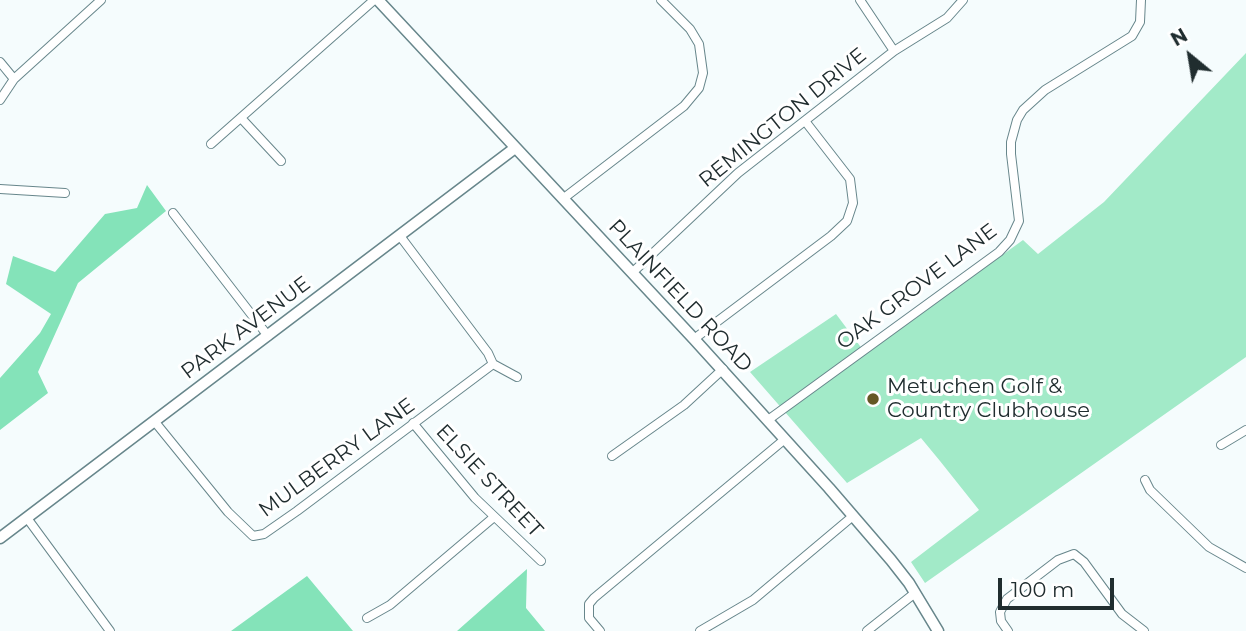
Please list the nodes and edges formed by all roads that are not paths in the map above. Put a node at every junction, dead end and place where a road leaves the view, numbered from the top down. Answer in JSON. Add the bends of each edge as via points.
{"nodes":[{"id":1,"x":101,"y":0,"type":"edge"},
{"id":2,"x":376,"y":0,"type":"edge"},
{"id":3,"x":661,"y":0,"type":"edge"},
{"id":4,"x":860,"y":0,"type":"edge"},
{"id":5,"x":963,"y":0,"type":"edge"},
{"id":6,"x":1141,"y":0,"type":"edge"},
{"id":7,"x":894,"y":51,"type":"junction"},
{"id":8,"x":0,"y":62,"type":"edge"},
{"id":9,"x":14,"y":79,"type":"junction"},
{"id":10,"x":0,"y":100,"type":"edge"},
{"id":11,"x":241,"y":118,"type":"junction"},
{"id":12,"x":805,"y":121,"type":"junction"},
{"id":13,"x":211,"y":144,"type":"dead end"},
{"id":14,"x":515,"y":148,"type":"junction"},
{"id":15,"x":281,"y":161,"type":"dead end"},
{"id":16,"x":0,"y":189,"type":"edge"},
{"id":17,"x":65,"y":193,"type":"dead end"},
{"id":18,"x":564,"y":198,"type":"junction"},
{"id":19,"x":173,"y":213,"type":"dead end"},
{"id":20,"x":400,"y":236,"type":"junction"},
{"id":21,"x":633,"y":272,"type":"junction"},
{"id":22,"x":268,"y":337,"type":"junction"},
{"id":23,"x":694,"y":339,"type":"junction"},
{"id":24,"x":493,"y":364,"type":"junction"},
{"id":25,"x":723,"y":369,"type":"junction"},
{"id":26,"x":517,"y":377,"type":"dead end"},
{"id":27,"x":768,"y":420,"type":"junction"},
{"id":28,"x":155,"y":422,"type":"junction"},
{"id":29,"x":413,"y":424,"type":"junction"},
{"id":30,"x":1246,"y":430,"type":"edge"},
{"id":31,"x":785,"y":439,"type":"junction"},
{"id":32,"x":1220,"y":445,"type":"dead end"},
{"id":33,"x":612,"y":456,"type":"dead end"},
{"id":34,"x":1145,"y":480,"type":"dead end"},
{"id":35,"x":853,"y":516,"type":"junction"},
{"id":36,"x":494,"y":517,"type":"junction"},
{"id":37,"x":27,"y":518,"type":"junction"},
{"id":38,"x":0,"y":538,"type":"edge"},
{"id":39,"x":541,"y":561,"type":"dead end"},
{"id":40,"x":1246,"y":568,"type":"edge"},
{"id":41,"x":915,"y":593,"type":"junction"},
{"id":42,"x":367,"y":618,"type":"dead end"},
{"id":43,"x":110,"y":631,"type":"edge"},
{"id":44,"x":600,"y":631,"type":"edge"},
{"id":45,"x":700,"y":631,"type":"edge"},
{"id":46,"x":867,"y":631,"type":"edge"},
{"id":47,"x":938,"y":631,"type":"edge"},
{"id":48,"x":1007,"y":631,"type":"edge"},
{"id":49,"x":1144,"y":631,"type":"edge"}],
"edges":[{"from":1,"to":9,"type":"street"},
{"from":2,"to":11,"type":"street"},
{"from":2,"to":14,"type":"street","name":"PLAINFIELD ROAD"},
{"from":3,"to":18,"type":"street","via":[[699,44],[703,73],[699,88],[684,106]]},
{"from":4,"to":7,"type":"street"},
{"from":5,"to":7,"type":"street","name":"REMINGTON DRIVE","via":[[947,18]]},
{"from":6,"to":27,"type":"street","name":"OAK GROVE LANE","via":[[1140,22],[1132,36],[1045,90],[1017,120],[1011,154],[1019,220],[1010,240]]},
{"from":7,"to":12,"type":"street","name":"REMINGTON DRIVE"},
{"from":8,"to":9,"type":"street"},
{"from":9,"to":10,"type":"street"},
{"from":11,"to":13,"type":"street"},
{"from":11,"to":15,"type":"street"},
{"from":12,"to":21,"type":"street","name":"REMINGTON DRIVE","via":[[738,173]]},
{"from":12,"to":23,"type":"street","via":[[850,179],[853,203],[847,221]]},
{"from":14,"to":18,"type":"street","name":"PLAINFIELD ROAD"},
{"from":14,"to":20,"type":"street","name":"PARK AVENUE"},
{"from":16,"to":17,"type":"street"},
{"from":18,"to":21,"type":"street","name":"PLAINFIELD ROAD"},
{"from":19,"to":22,"type":"street"},
{"from":20,"to":22,"type":"street","name":"PARK AVENUE"},
{"from":20,"to":24,"type":"street"},
{"from":21,"to":23,"type":"street","name":"PLAINFIELD ROAD"},
{"from":22,"to":28,"type":"street","name":"PARK AVENUE"},
{"from":23,"to":25,"type":"street","name":"PLAINFIELD ROAD"},
{"from":24,"to":26,"type":"street"},
{"from":24,"to":29,"type":"street","name":"MULBERRY LANE"},
{"from":25,"to":27,"type":"street","name":"PLAINFIELD ROAD"},
{"from":25,"to":33,"type":"street","via":[[684,405]]},
{"from":27,"to":31,"type":"street","name":"PLAINFIELD ROAD"},
{"from":28,"to":29,"type":"street","name":"MULBERRY LANE","via":[[253,536],[264,534],[297,511]]},
{"from":28,"to":37,"type":"street","name":"PARK AVENUE"},
{"from":29,"to":36,"type":"street","name":"ELSIE STREET"},
{"from":30,"to":32,"type":"street"},
{"from":31,"to":35,"type":"street","name":"PLAINFIELD ROAD"},
{"from":31,"to":44,"type":"street","via":[[594,598],[589,618]]},
{"from":34,"to":40,"type":"street","via":[[1209,547]]},
{"from":35,"to":41,"type":"street","name":"PLAINFIELD ROAD"},
{"from":35,"to":45,"type":"street","via":[[753,600]]},
{"from":36,"to":39,"type":"street","name":"ELSIE STREET"},
{"from":36,"to":42,"type":"street","via":[[390,605]]},
{"from":37,"to":38,"type":"street","name":"PARK AVENUE"},
{"from":37,"to":43,"type":"street"},
{"from":41,"to":46,"type":"street"},
{"from":41,"to":47,"type":"street","name":"PLAINFIELD ROAD"},
{"from":48,"to":49,"type":"street","via":[[1000,612],[1007,599],[1058,559],[1074,554],[1122,614]]}]}
